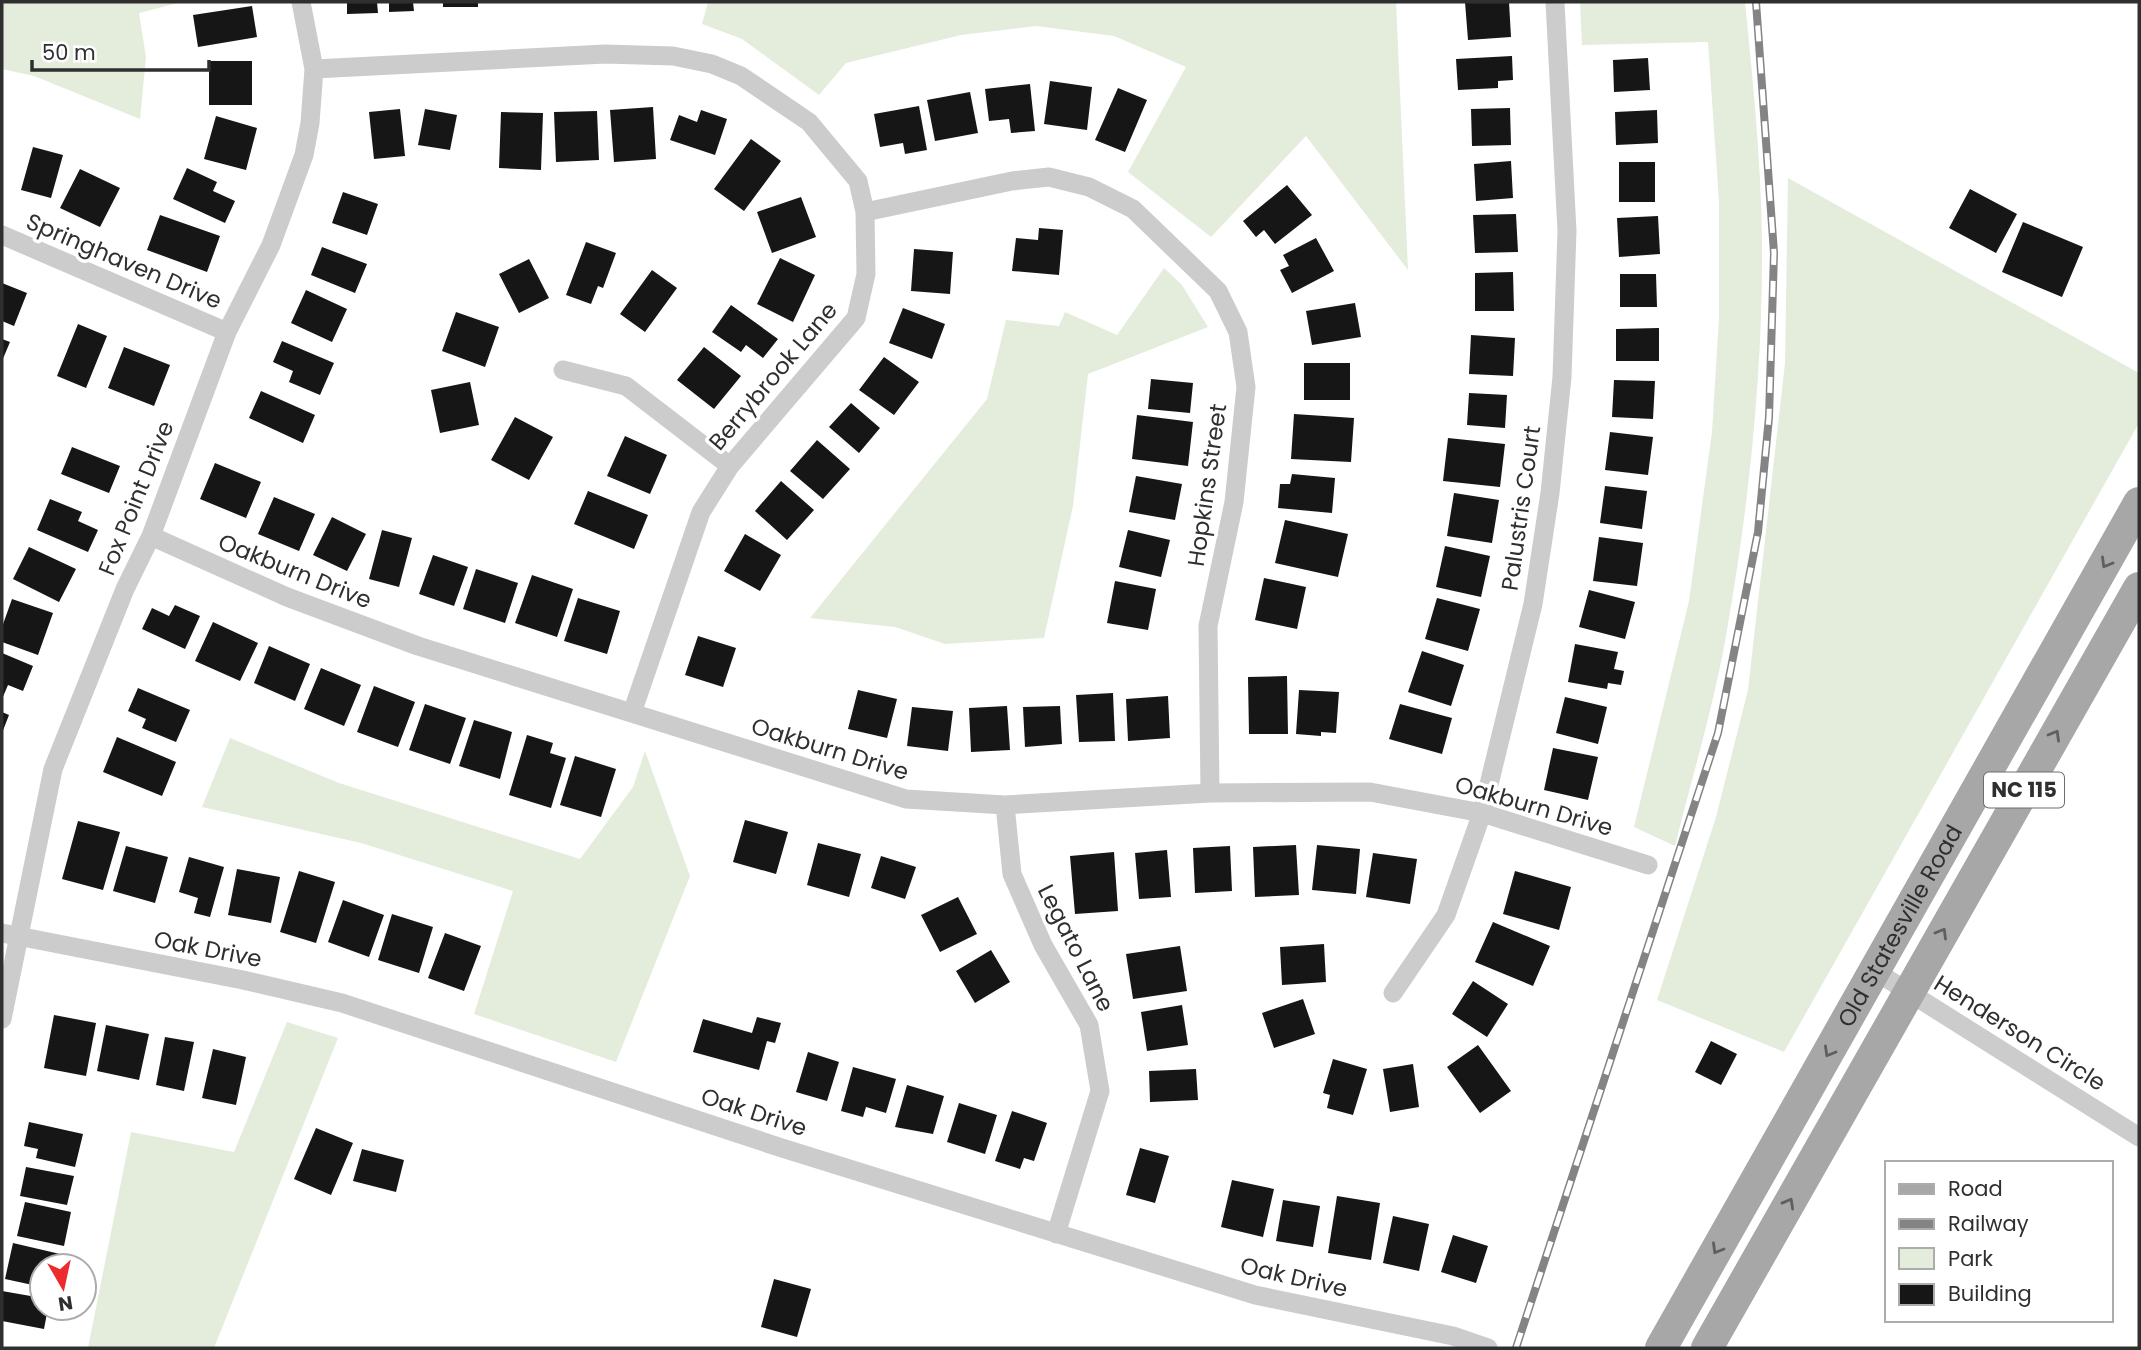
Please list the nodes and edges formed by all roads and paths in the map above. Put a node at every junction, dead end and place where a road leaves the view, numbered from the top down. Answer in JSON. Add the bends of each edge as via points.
{"nodes":[{"id":1,"x":301,"y":2,"type":"edge"},
{"id":2,"x":1555,"y":2,"type":"edge"},
{"id":3,"x":314,"y":69,"type":"junction"},
{"id":4,"x":865,"y":212,"type":"junction"},
{"id":5,"x":2,"y":235,"type":"edge"},
{"id":6,"x":227,"y":332,"type":"junction"},
{"id":7,"x":563,"y":370,"type":"dead end"},
{"id":8,"x":730,"y":466,"type":"junction"},
{"id":9,"x":2139,"y":503,"type":"edge"},
{"id":10,"x":151,"y":536,"type":"junction"},
{"id":11,"x":2139,"y":588,"type":"edge"},
{"id":12,"x":632,"y":713,"type":"junction"},
{"id":13,"x":1210,"y":793,"type":"junction"},
{"id":14,"x":1005,"y":805,"type":"junction"},
{"id":15,"x":1482,"y":813,"type":"junction"},
{"id":16,"x":1648,"y":865,"type":"dead end"},
{"id":17,"x":10,"y":935,"type":"edge"},
{"id":18,"x":1875,"y":971,"type":"junction"},
{"id":19,"x":1908,"y":992,"type":"junction"},
{"id":20,"x":1393,"y":993,"type":"dead end"},
{"id":21,"x":2,"y":1019,"type":"edge"},
{"id":22,"x":2139,"y":1137,"type":"edge"},
{"id":23,"x":1056,"y":1234,"type":"junction"},
{"id":24,"x":1488,"y":1348,"type":"edge"},
{"id":25,"x":1661,"y":1348,"type":"edge"},
{"id":26,"x":1707,"y":1348,"type":"edge"}],
"edges":[{"from":1,"to":3,"type":"street","name":"Fox Point Drive"},
{"from":2,"to":15,"type":"street","name":"Palustris Court","via":[[1567,231],[1562,377],[1533,604]]},
{"from":3,"to":4,"type":"street","name":"Berrybrook Lane","via":[[606,54],[673,56],[712,64],[741,76],[809,122],[858,181]]},
{"from":3,"to":6,"type":"street","name":"Fox Point Drive","via":[[310,123],[294,188]]},
{"from":4,"to":8,"type":"street","name":"Berrybrook Lane","via":[[866,274],[856,318]]},
{"from":4,"to":13,"type":"street","name":"Hopkins Street","via":[[1049,177],[1089,187],[1133,209],[1217,291],[1238,332],[1246,387],[1234,502],[1208,626]]},
{"from":5,"to":6,"type":"street","name":"Springhaven Drive"},
{"from":6,"to":10,"type":"street","name":"Fox Point Drive"},
{"from":7,"to":8,"type":"street","via":[[626,386]]},
{"from":8,"to":12,"type":"street","name":"Berrybrook Lane","via":[[701,512]]},
{"from":9,"to":18,"type":"main road","name":"Old Statesville Road","number":"NC 115","one_way":true},
{"from":10,"to":12,"type":"street","name":"Oakburn Drive","via":[[287,597],[418,646]]},
{"from":10,"to":17,"type":"street","name":"Fox Point Drive","via":[[125,589],[54,769]]},
{"from":19,"to":11,"type":"main road","name":"Old Statesville Road","number":"NC 115","one_way":true},
{"from":12,"to":14,"type":"street","name":"Oakburn Drive","via":[[905,799]]},
{"from":13,"to":14,"type":"street","name":"Oakburn Drive"},
{"from":13,"to":15,"type":"street","name":"Oakburn Drive","via":[[1370,792]]},
{"from":14,"to":23,"type":"street","name":"Legato Lane","via":[[1012,874],[1043,945],[1089,1025],[1100,1091]]},
{"from":15,"to":16,"type":"street","name":"Oakburn Drive"},
{"from":15,"to":20,"type":"street","name":"Palustris Court","via":[[1446,915]]},
{"from":17,"to":21,"type":"street","name":"Fox Point Drive"},
{"from":17,"to":23,"type":"street","name":"Oak Drive","via":[[342,1003]]},
{"from":18,"to":19,"type":"street","name":"Henderson Circle"},
{"from":18,"to":25,"type":"main road","name":"Old Statesville Road","number":"NC 115","one_way":true},
{"from":19,"to":22,"type":"street","name":"Henderson Circle"},
{"from":26,"to":19,"type":"main road","name":"Old Statesville Road","number":"NC 115","one_way":true},
{"from":23,"to":24,"type":"street","name":"Oak Drive","via":[[1255,1295],[1453,1336]]}]}
